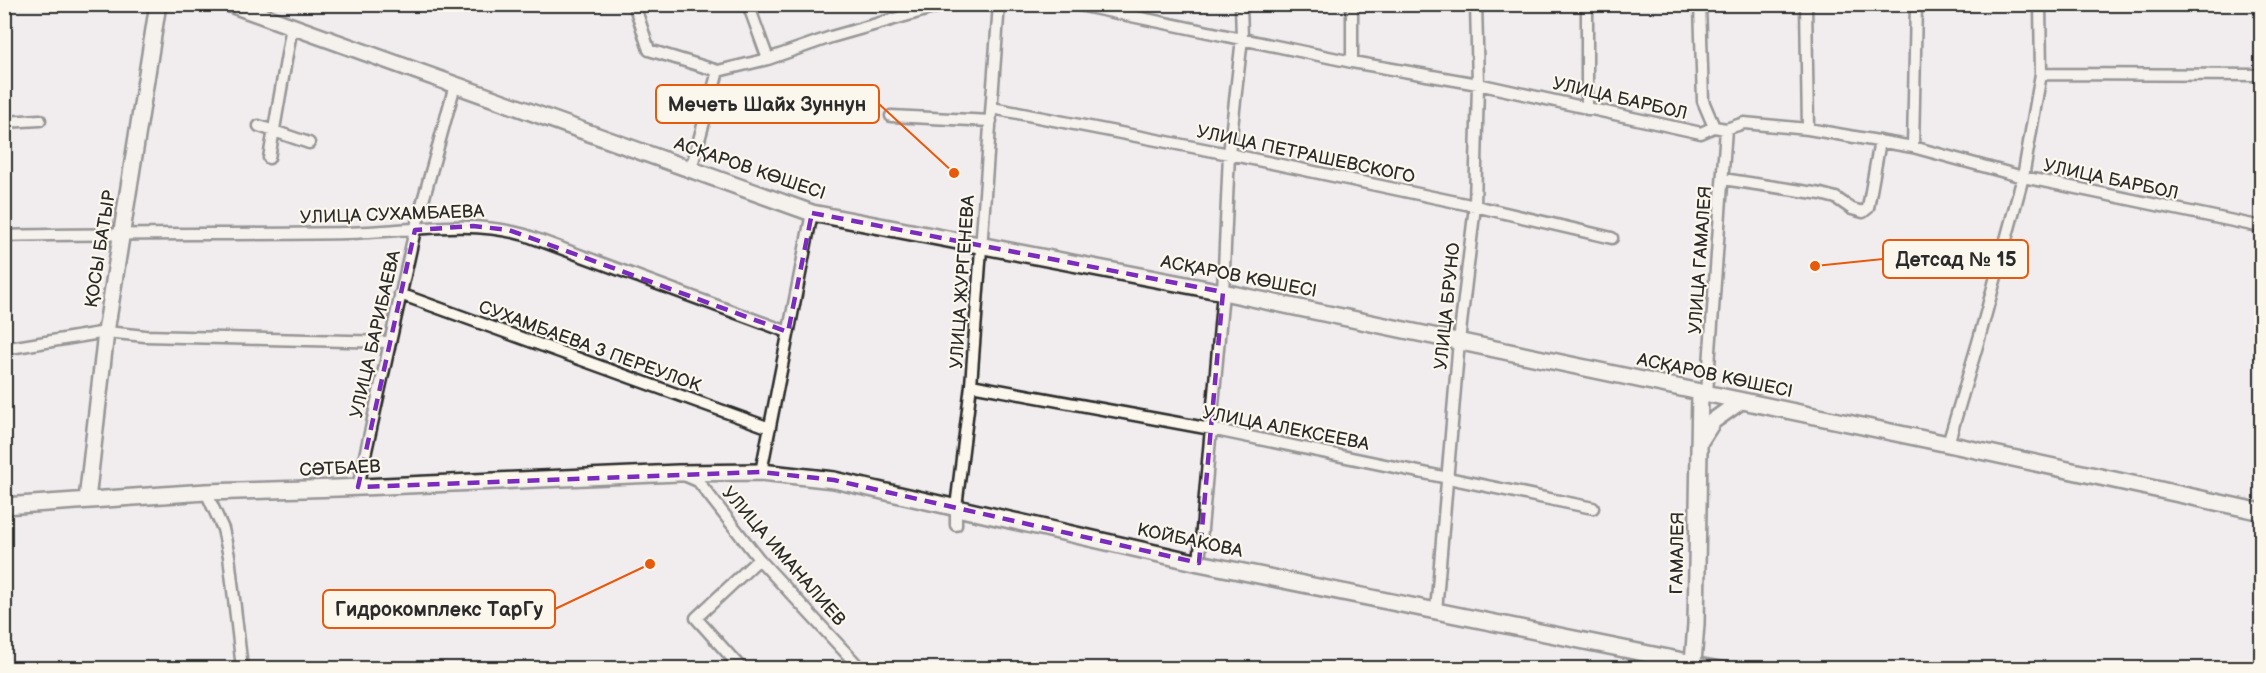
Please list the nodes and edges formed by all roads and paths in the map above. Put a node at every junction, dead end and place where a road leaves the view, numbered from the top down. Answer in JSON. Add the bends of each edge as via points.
{"nodes":[{"id":1,"x":158,"y":4,"type":"edge"},
{"id":2,"x":230,"y":4,"type":"edge"},
{"id":3,"x":634,"y":4,"type":"edge"},
{"id":4,"x":748,"y":4,"type":"edge"},
{"id":5,"x":947,"y":4,"type":"edge"},
{"id":6,"x":999,"y":4,"type":"edge"},
{"id":7,"x":1074,"y":4,"type":"edge"},
{"id":8,"x":1241,"y":4,"type":"edge"},
{"id":9,"x":1352,"y":4,"type":"edge"},
{"id":10,"x":1476,"y":4,"type":"edge"},
{"id":11,"x":1587,"y":4,"type":"edge"},
{"id":12,"x":1700,"y":4,"type":"edge"},
{"id":13,"x":1806,"y":4,"type":"edge"},
{"id":14,"x":1916,"y":4,"type":"edge"},
{"id":15,"x":2040,"y":4,"type":"edge"},
{"id":16,"x":1113,"y":8,"type":"edge"},
{"id":17,"x":292,"y":26,"type":"junction"},
{"id":18,"x":1242,"y":38,"type":"junction"},
{"id":19,"x":768,"y":59,"type":"junction"},
{"id":20,"x":1352,"y":62,"type":"junction"},
{"id":21,"x":718,"y":71,"type":"junction"},
{"id":22,"x":2041,"y":74,"type":"junction"},
{"id":23,"x":2262,"y":75,"type":"edge"},
{"id":24,"x":1478,"y":84,"type":"junction"},
{"id":25,"x":455,"y":85,"type":"junction"},
{"id":26,"x":992,"y":108,"type":"junction"},
{"id":27,"x":1587,"y":109,"type":"junction"},
{"id":28,"x":891,"y":116,"type":"dead end"},
{"id":29,"x":40,"y":120,"type":"dead end"},
{"id":30,"x":991,"y":121,"type":"junction"},
{"id":31,"x":4,"y":122,"type":"edge"},
{"id":32,"x":259,"y":126,"type":"dead end"},
{"id":33,"x":1714,"y":127,"type":"junction"},
{"id":34,"x":1726,"y":129,"type":"junction"},
{"id":35,"x":1808,"y":129,"type":"junction"},
{"id":36,"x":273,"y":131,"type":"junction"},
{"id":37,"x":1880,"y":141,"type":"junction"},
{"id":38,"x":309,"y":143,"type":"dead end"},
{"id":39,"x":1913,"y":147,"type":"junction"},
{"id":40,"x":1229,"y":154,"type":"junction"},
{"id":41,"x":269,"y":158,"type":"dead end"},
{"id":42,"x":691,"y":169,"type":"junction"},
{"id":43,"x":2023,"y":177,"type":"junction"},
{"id":44,"x":1723,"y":179,"type":"junction"},
{"id":45,"x":1474,"y":206,"type":"junction"},
{"id":46,"x":812,"y":213,"type":"junction"},
{"id":47,"x":2262,"y":227,"type":"edge"},
{"id":48,"x":415,"y":230,"type":"junction"},
{"id":49,"x":123,"y":233,"type":"junction"},
{"id":50,"x":4,"y":236,"type":"edge"},
{"id":51,"x":1612,"y":238,"type":"dead end"},
{"id":52,"x":980,"y":245,"type":"junction"},
{"id":53,"x":1223,"y":292,"type":"junction"},
{"id":54,"x":400,"y":294,"type":"junction"},
{"id":55,"x":106,"y":332,"type":"junction"},
{"id":56,"x":788,"y":332,"type":"junction"},
{"id":57,"x":389,"y":342,"type":"junction"},
{"id":58,"x":1459,"y":342,"type":"junction"},
{"id":59,"x":4,"y":349,"type":"edge"},
{"id":60,"x":971,"y":385,"type":"junction"},
{"id":61,"x":1703,"y":393,"type":"junction"},
{"id":62,"x":1741,"y":401,"type":"junction"},
{"id":63,"x":770,"y":428,"type":"junction"},
{"id":64,"x":1211,"y":429,"type":"junction"},
{"id":65,"x":1699,"y":443,"type":"junction"},
{"id":66,"x":1948,"y":444,"type":"junction"},
{"id":67,"x":761,"y":472,"type":"junction"},
{"id":68,"x":678,"y":473,"type":"junction"},
{"id":69,"x":1447,"y":478,"type":"junction"},
{"id":70,"x":358,"y":487,"type":"junction"},
{"id":71,"x":206,"y":492,"type":"junction"},
{"id":72,"x":87,"y":500,"type":"junction"},
{"id":73,"x":4,"y":506,"type":"edge"},
{"id":74,"x":957,"y":507,"type":"junction"},
{"id":75,"x":1593,"y":508,"type":"dead end"},
{"id":76,"x":2262,"y":512,"type":"edge"},
{"id":77,"x":956,"y":525,"type":"dead end"},
{"id":78,"x":759,"y":559,"type":"junction"},
{"id":79,"x":1200,"y":563,"type":"junction"},
{"id":80,"x":1436,"y":611,"type":"junction"},
{"id":81,"x":1693,"y":666,"type":"edge"},
{"id":82,"x":242,"y":669,"type":"edge"},
{"id":83,"x":741,"y":669,"type":"edge"},
{"id":84,"x":860,"y":669,"type":"edge"},
{"id":85,"x":1723,"y":669,"type":"edge"}],
"edges":[{"from":1,"to":49,"type":"street","name":"ҚОСЫ БАТЫР"},
{"from":2,"to":17,"type":"street","name":"АСҚАРОВ КӨШЕСІ"},
{"from":3,"to":21,"type":"street","via":[[649,50]]},
{"from":4,"to":19,"type":"street"},
{"from":5,"to":19,"type":"street"},
{"from":6,"to":26,"type":"street","name":"УЛИЦА ЖУРГЕНЕВА"},
{"from":7,"to":16,"type":"street","name":"УЛИЦА БАРБОЛ"},
{"from":8,"to":18,"type":"street"},
{"from":9,"to":20,"type":"street"},
{"from":10,"to":24,"type":"street","name":"УЛИЦА БРУНО"},
{"from":11,"to":27,"type":"street"},
{"from":12,"to":33,"type":"street","via":[[1703,101]]},
{"from":13,"to":35,"type":"street"},
{"from":14,"to":39,"type":"street"},
{"from":15,"to":22,"type":"street"},
{"from":16,"to":18,"type":"street","name":"УЛИЦА БАРБОЛ"},
{"from":17,"to":25,"type":"street","name":"АСҚАРОВ КӨШЕСІ"},
{"from":17,"to":36,"type":"street"},
{"from":18,"to":20,"type":"street","name":"УЛИЦА БАРБОЛ"},
{"from":18,"to":40,"type":"street"},
{"from":19,"to":21,"type":"street"},
{"from":20,"to":24,"type":"street","name":"УЛИЦА БАРБОЛ"},
{"from":21,"to":42,"type":"street"},
{"from":22,"to":23,"type":"street"},
{"from":22,"to":43,"type":"street"},
{"from":24,"to":27,"type":"street","name":"УЛИЦА БАРБОЛ"},
{"from":24,"to":45,"type":"street","name":"УЛИЦА БРУНО"},
{"from":25,"to":42,"type":"street","name":"АСҚАРОВ КӨШЕСІ"},
{"from":25,"to":48,"type":"street","name":"УЛИЦА БАРИБАЕВА"},
{"from":26,"to":30,"type":"street","name":"УЛИЦА ЖУРГЕНЕВА"},
{"from":26,"to":40,"type":"street","name":"УЛИЦА ПЕТРАШЕВСКОГО"},
{"from":27,"to":33,"type":"street","name":"УЛИЦА БАРБОЛ","via":[[1701,133]]},
{"from":28,"to":30,"type":"street"},
{"from":29,"to":31,"type":"street"},
{"from":30,"to":52,"type":"street","name":"УЛИЦА ЖУРГЕНЕВА"},
{"from":32,"to":36,"type":"street"},
{"from":33,"to":34,"type":"street","name":"УЛИЦА БАРБОЛ"},
{"from":34,"to":35,"type":"street","name":"УЛИЦА БАРБОЛ","via":[[1744,123]]},
{"from":34,"to":44,"type":"street","name":"УЛИЦА ГАМАЛЕЯ"},
{"from":35,"to":37,"type":"street","name":"УЛИЦА БАРБОЛ"},
{"from":36,"to":38,"type":"street"},
{"from":36,"to":41,"type":"street"},
{"from":37,"to":39,"type":"street","name":"УЛИЦА БАРБОЛ"},
{"from":37,"to":44,"type":"street","via":[[1868,208],[1863,212],[1821,194]]},
{"from":39,"to":43,"type":"street","name":"УЛИЦА БАРБОЛ"},
{"from":40,"to":45,"type":"street","name":"УЛИЦА ПЕТРАШЕВСКОГО"},
{"from":40,"to":53,"type":"street"},
{"from":42,"to":46,"type":"street","name":"АСҚАРОВ КӨШЕСІ"},
{"from":43,"to":47,"type":"street","name":"УЛИЦА БАРБОЛ"},
{"from":43,"to":66,"type":"street"},
{"from":44,"to":61,"type":"street","name":"УЛИЦА ГАМАЛЕЯ"},
{"from":45,"to":51,"type":"street","name":"УЛИЦА ПЕТРАШЕВСКОГО"},
{"from":45,"to":58,"type":"street","name":"УЛИЦА БРУНО"},
{"from":46,"to":52,"type":"street","name":"АСҚАРОВ КӨШЕСІ"},
{"from":46,"to":56,"type":"street"},
{"from":48,"to":49,"type":"street","name":"УЛИЦА СУХАМБАЕВА"},
{"from":48,"to":54,"type":"street","name":"УЛИЦА БАРИБАЕВА"},
{"from":48,"to":56,"type":"street","name":"УЛИЦА СУХАМБАЕВА","via":[[473,226],[517,232]]},
{"from":49,"to":50,"type":"street","name":"УЛИЦА СУХАМБАЕВА"},
{"from":49,"to":55,"type":"street","name":"ҚОСЫ БАТЫР"},
{"from":52,"to":53,"type":"street","name":"АСҚАРОВ КӨШЕСІ"},
{"from":52,"to":60,"type":"street","name":"УЛИЦА ЖУРГЕНЕВА"},
{"from":53,"to":58,"type":"street","name":"АСҚАРОВ КӨШЕСІ"},
{"from":53,"to":64,"type":"street"},
{"from":54,"to":57,"type":"street","name":"УЛИЦА БАРИБАЕВА"},
{"from":54,"to":63,"type":"street","name":"СУХАМБАЕВА 3 ПЕРЕУЛОК"},
{"from":55,"to":57,"type":"street"},
{"from":55,"to":59,"type":"street"},
{"from":55,"to":72,"type":"street","name":"ҚОСЫ БАТЫР"},
{"from":56,"to":63,"type":"street"},
{"from":57,"to":70,"type":"street","name":"УЛИЦА БАРИБАЕВА"},
{"from":58,"to":61,"type":"street","name":"АСҚАРОВ КӨШЕСІ"},
{"from":58,"to":69,"type":"street","name":"УЛИЦА БРУНО"},
{"from":60,"to":64,"type":"street","name":"УЛИЦА АЛЕКСЕЕВА"},
{"from":60,"to":74,"type":"street","name":"УЛИЦА ЖУРГЕНЕВА"},
{"from":61,"to":62,"type":"street","name":"АСҚАРОВ КӨШЕСІ"},
{"from":61,"to":65,"type":"street","name":"ГАМАЛЕЯ"},
{"from":62,"to":65,"type":"street","via":[[1713,421]]},
{"from":62,"to":66,"type":"street","name":"АСҚАРОВ КӨШЕСІ"},
{"from":63,"to":67,"type":"street"},
{"from":64,"to":69,"type":"street","name":"УЛИЦА АЛЕКСЕЕВА"},
{"from":64,"to":79,"type":"street"},
{"from":65,"to":81,"type":"street","name":"ГАМАЛЕЯ"},
{"from":66,"to":76,"type":"street","name":"АСҚАРОВ КӨШЕСІ"},
{"from":67,"to":68,"type":"street","name":"КОЙБАКОВА"},
{"from":67,"to":74,"type":"street","name":"КОЙБАКОВА","via":[[834,480]]},
{"from":68,"to":70,"type":"street","name":"СӘТБАЕВ"},
{"from":68,"to":78,"type":"street","name":"УЛИЦА ИМАНАЛИЕВ","via":[[698,481]]},
{"from":69,"to":75,"type":"street","name":"УЛИЦА АЛЕКСЕЕВА"},
{"from":69,"to":80,"type":"street","name":"УЛИЦА БРУНО"},
{"from":70,"to":71,"type":"street","name":"СӘТБАЕВ"},
{"from":71,"to":72,"type":"street","name":"СӘТБАЕВ"},
{"from":71,"to":82,"type":"street","via":[[223,528],[229,556]]},
{"from":72,"to":73,"type":"street","name":"СӘТБАЕВ"},
{"from":74,"to":77,"type":"street","name":"УЛИЦА ЖУРГЕНЕВА"},
{"from":74,"to":79,"type":"street","name":"КОЙБАКОВА"},
{"from":78,"to":83,"type":"street","via":[[696,618]]},
{"from":78,"to":84,"type":"street","name":"УЛИЦА ИМАНАЛИЕВ"},
{"from":79,"to":80,"type":"street","name":"КОЙБАКОВА"},
{"from":80,"to":81,"type":"street","name":"КОЙБАКОВА"},
{"from":81,"to":85,"type":"street"}]}
